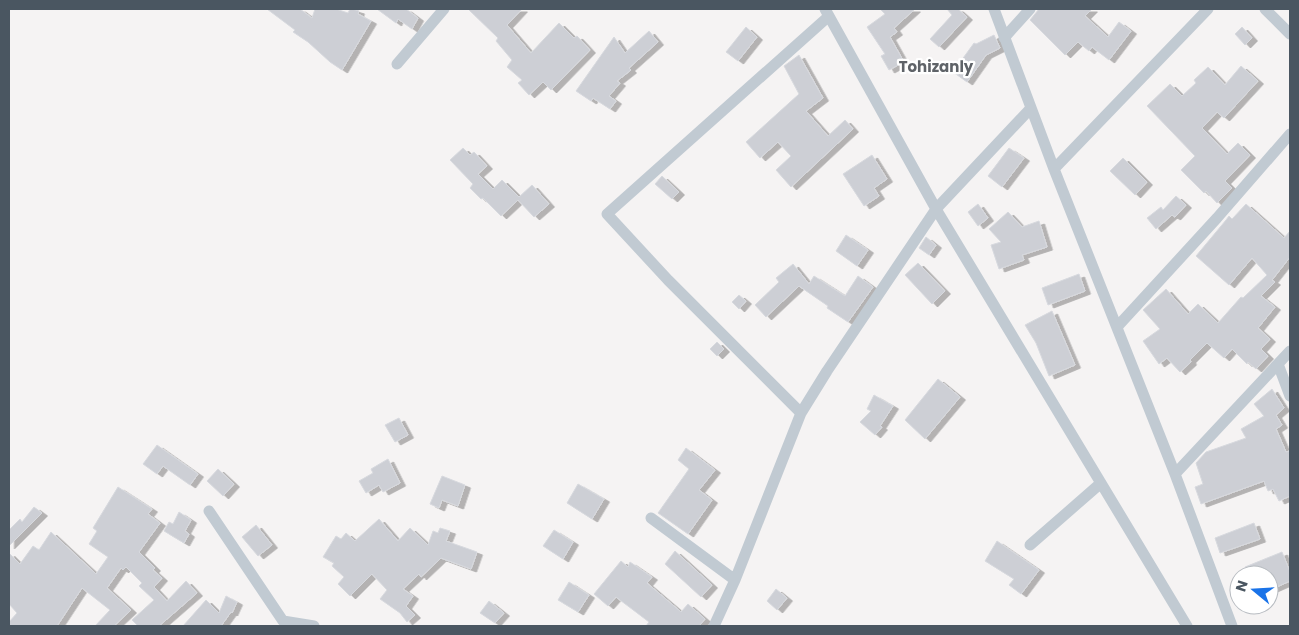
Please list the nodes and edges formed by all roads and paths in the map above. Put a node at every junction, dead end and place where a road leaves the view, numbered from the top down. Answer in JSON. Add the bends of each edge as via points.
{"nodes":[{"id":1,"x":444,"y":9,"type":"edge"},
{"id":2,"x":994,"y":9,"type":"edge"},
{"id":3,"x":1030,"y":9,"type":"edge"},
{"id":4,"x":1208,"y":9,"type":"edge"},
{"id":5,"x":1265,"y":9,"type":"edge"},
{"id":6,"x":827,"y":12,"type":"edge"},
{"id":7,"x":1290,"y":34,"type":"edge"},
{"id":8,"x":1004,"y":38,"type":"junction"},
{"id":9,"x":397,"y":64,"type":"dead end"},
{"id":10,"x":1031,"y":108,"type":"junction"},
{"id":11,"x":1290,"y":134,"type":"edge"},
{"id":12,"x":1054,"y":169,"type":"junction"},
{"id":13,"x":936,"y":209,"type":"junction"},
{"id":14,"x":1117,"y":327,"type":"junction"},
{"id":15,"x":1290,"y":351,"type":"edge"},
{"id":16,"x":1278,"y":364,"type":"junction"},
{"id":17,"x":1290,"y":396,"type":"edge"},
{"id":18,"x":801,"y":413,"type":"junction"},
{"id":19,"x":1175,"y":474,"type":"junction"},
{"id":20,"x":1101,"y":483,"type":"junction"},
{"id":21,"x":209,"y":511,"type":"dead end"},
{"id":22,"x":651,"y":518,"type":"dead end"},
{"id":23,"x":1030,"y":545,"type":"dead end"},
{"id":24,"x":735,"y":580,"type":"junction"},
{"id":25,"x":281,"y":624,"type":"edge"},
{"id":26,"x":314,"y":626,"type":"edge"},
{"id":27,"x":714,"y":626,"type":"edge"},
{"id":28,"x":1187,"y":626,"type":"edge"},
{"id":29,"x":1232,"y":626,"type":"edge"}],
"edges":[{"from":1,"to":9,"type":"street"},
{"from":2,"to":8,"type":"street"},
{"from":3,"to":8,"type":"street"},
{"from":4,"to":12,"type":"street"},
{"from":5,"to":7,"type":"street"},
{"from":6,"to":13,"type":"street"},
{"from":6,"to":18,"type":"street","via":[[607,214]]},
{"from":8,"to":10,"type":"street"},
{"from":10,"to":12,"type":"street"},
{"from":10,"to":13,"type":"street"},
{"from":11,"to":14,"type":"street"},
{"from":12,"to":14,"type":"street"},
{"from":13,"to":18,"type":"street"},
{"from":13,"to":20,"type":"street"},
{"from":14,"to":19,"type":"street"},
{"from":15,"to":16,"type":"street"},
{"from":16,"to":17,"type":"street"},
{"from":16,"to":19,"type":"street"},
{"from":18,"to":24,"type":"street"},
{"from":19,"to":29,"type":"street"},
{"from":20,"to":23,"type":"street"},
{"from":20,"to":28,"type":"street"},
{"from":21,"to":25,"type":"street"},
{"from":22,"to":24,"type":"street"},
{"from":24,"to":27,"type":"street"},
{"from":25,"to":26,"type":"street"}]}
